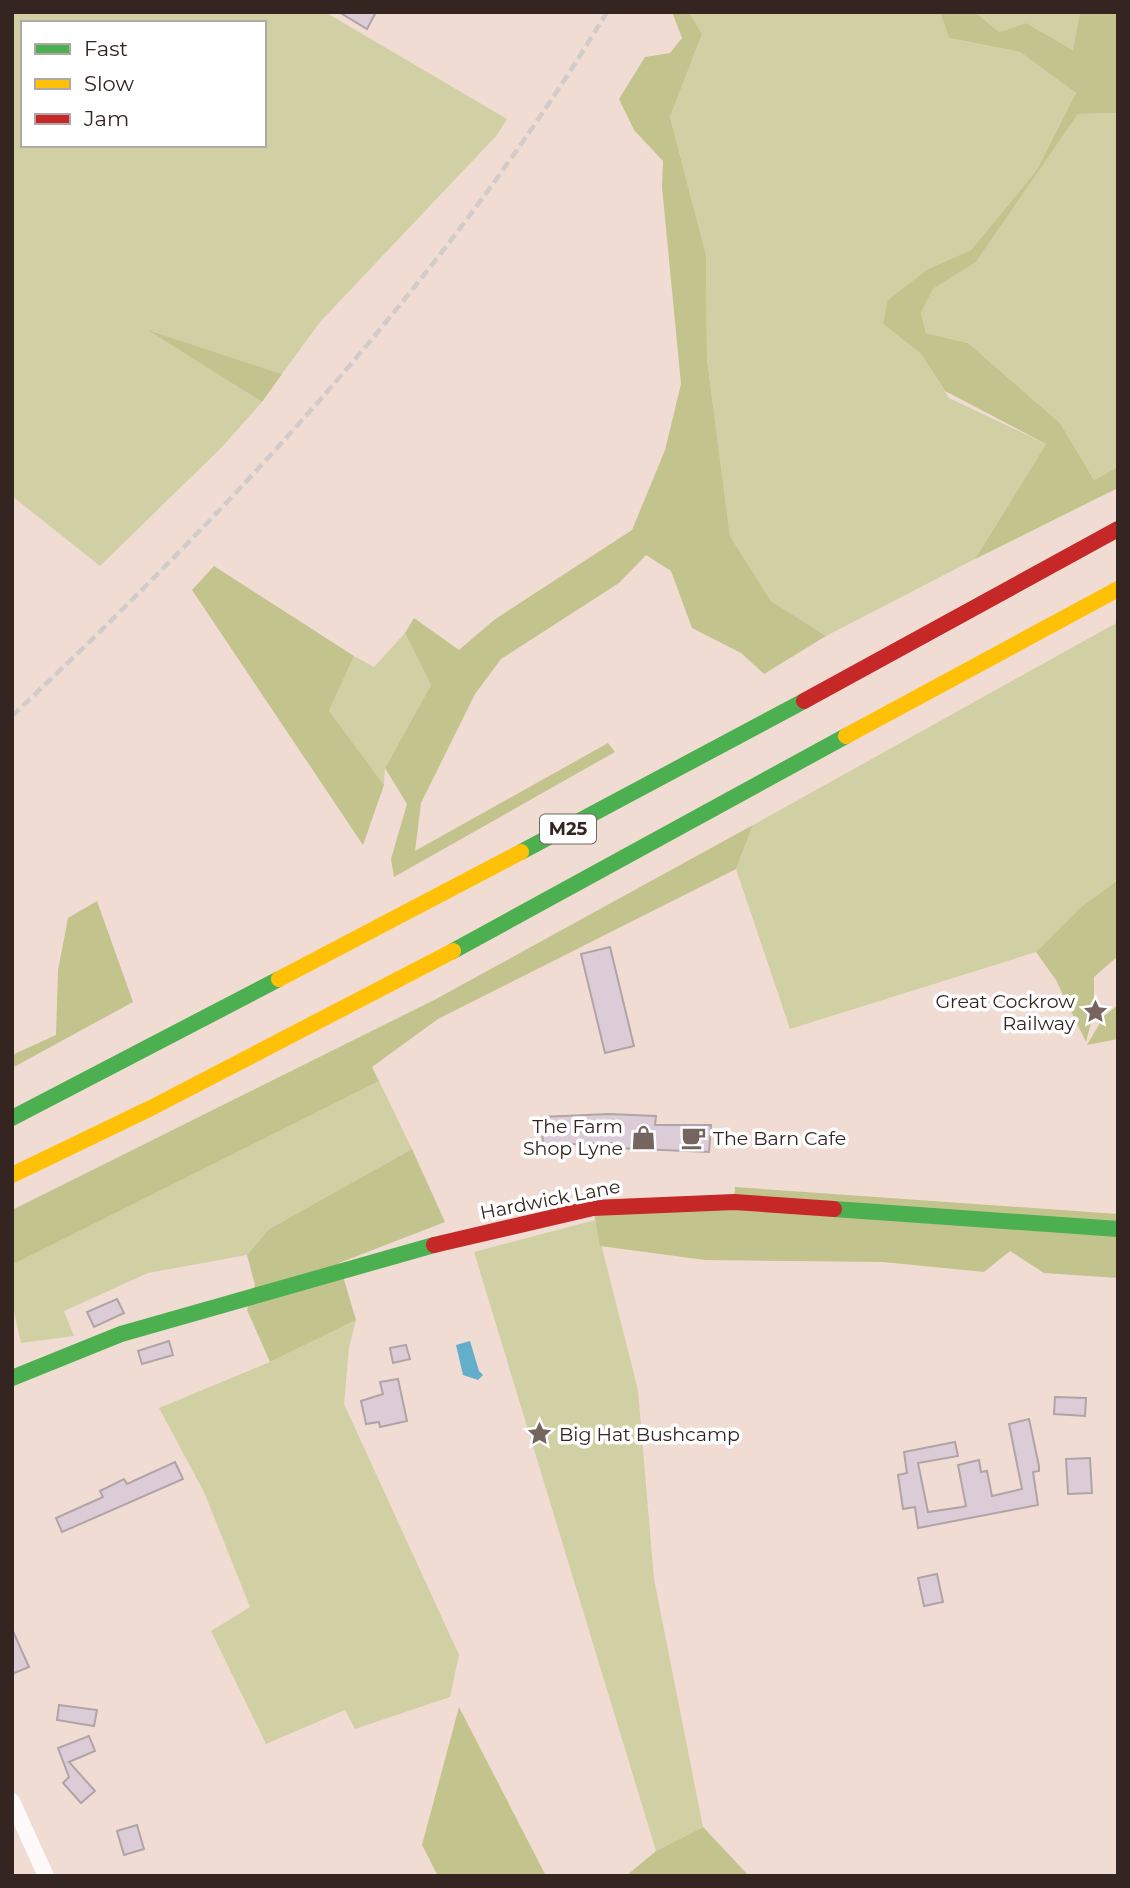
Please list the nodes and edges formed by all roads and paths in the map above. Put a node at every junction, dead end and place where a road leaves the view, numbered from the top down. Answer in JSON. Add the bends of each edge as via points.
{"nodes":[{"id":1,"x":1118,"y":529,"type":"edge"},
{"id":2,"x":1118,"y":589,"type":"edge"},
{"id":3,"x":12,"y":1118,"type":"edge"},
{"id":4,"x":12,"y":1175,"type":"edge"},
{"id":5,"x":1118,"y":1229,"type":"edge"},
{"id":6,"x":12,"y":1378,"type":"edge"},
{"id":7,"x":12,"y":1801,"type":"edge"},
{"id":8,"x":46,"y":1876,"type":"edge"}],
"edges":[{"from":1,"to":3,"type":"main road","number":"M25","via":[[632,795]]},
{"from":2,"to":4,"type":"main road","number":"M25","via":[[404,978]]},
{"from":5,"to":6,"type":"main road","name":"Hardwick Lane","via":[[734,1202],[606,1206],[460,1238],[121,1334]]},
{"from":7,"to":8,"type":"street"}]}
